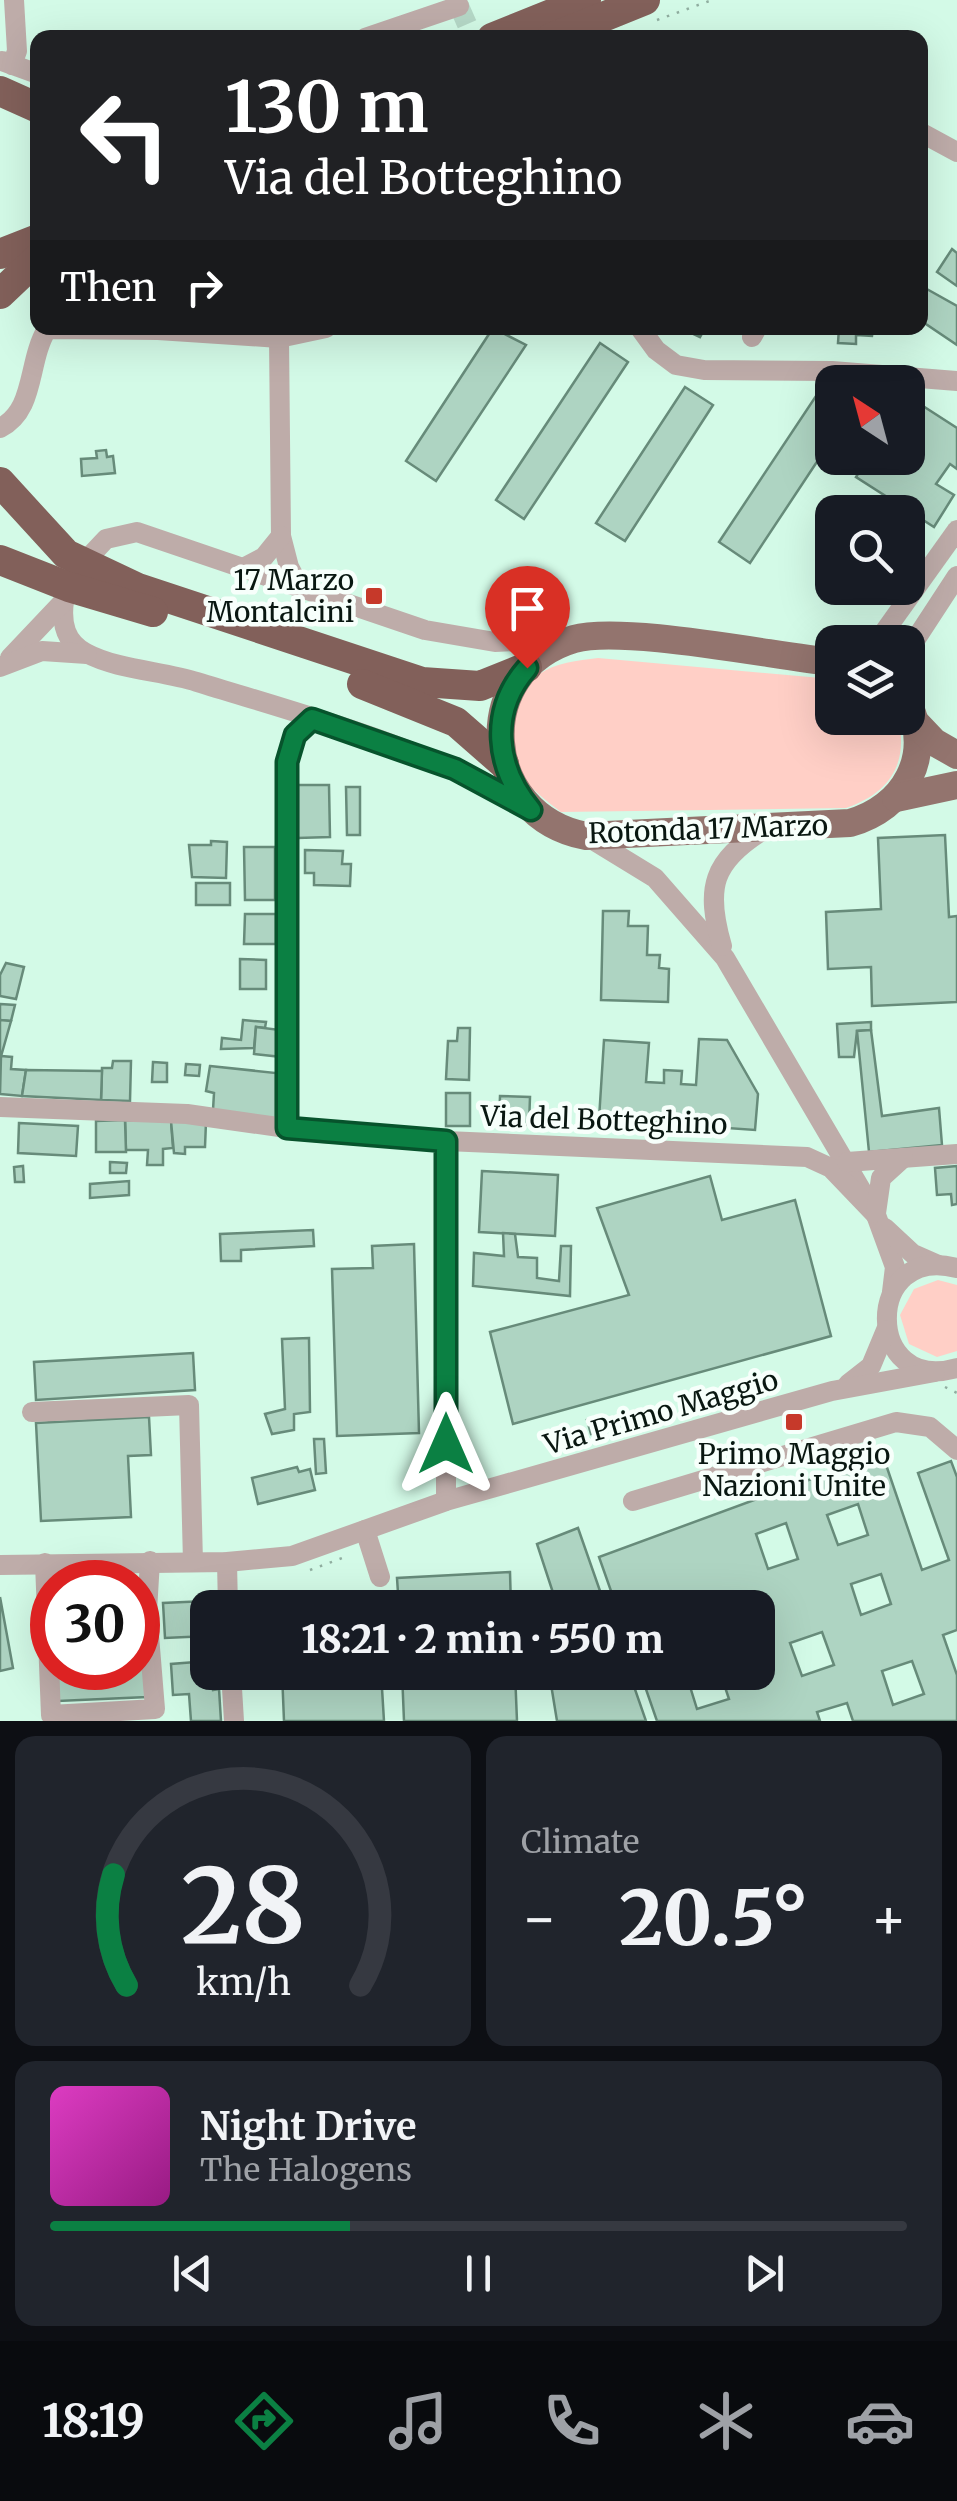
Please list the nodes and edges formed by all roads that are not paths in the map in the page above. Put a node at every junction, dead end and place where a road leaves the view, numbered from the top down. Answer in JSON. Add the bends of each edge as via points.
{"nodes":[{"id":1,"x":14,"y":0,"type":"edge"},
{"id":2,"x":586,"y":0,"type":"edge"},
{"id":3,"x":458,"y":3,"type":"edge"},
{"id":4,"x":650,"y":11,"type":"edge"},
{"id":5,"x":386,"y":30,"type":"edge"},
{"id":6,"x":512,"y":30,"type":"edge"},
{"id":7,"x":580,"y":30,"type":"edge"},
{"id":8,"x":4,"y":72,"type":"edge"},
{"id":9,"x":30,"y":74,"type":"edge"},
{"id":10,"x":30,"y":100,"type":"edge"},
{"id":11,"x":928,"y":136,"type":"edge"},
{"id":12,"x":957,"y":152,"type":"edge"},
{"id":13,"x":30,"y":220,"type":"edge"},
{"id":14,"x":0,"y":232,"type":"edge"},
{"id":15,"x":30,"y":242,"type":"edge"},
{"id":16,"x":0,"y":254,"type":"edge"},
{"id":17,"x":30,"y":266,"type":"edge"},
{"id":18,"x":0,"y":294,"type":"edge"},
{"id":19,"x":44,"y":335,"type":"edge"},
{"id":20,"x":234,"y":335,"type":"edge"},
{"id":21,"x":293,"y":335,"type":"edge"},
{"id":22,"x":645,"y":335,"type":"edge"},
{"id":23,"x":279,"y":338,"type":"junction"},
{"id":24,"x":957,"y":381,"type":"edge"},
{"id":25,"x":0,"y":428,"type":"edge"},
{"id":26,"x":0,"y":482,"type":"edge"},
{"id":27,"x":957,"y":530,"type":"edge"},
{"id":28,"x":281,"y":536,"type":"junction"},
{"id":29,"x":0,"y":544,"type":"edge"},
{"id":30,"x":90,"y":556,"type":"dead end"},
{"id":31,"x":0,"y":560,"type":"edge"},
{"id":32,"x":242,"y":568,"type":"junction"},
{"id":33,"x":957,"y":576,"type":"edge"},
{"id":34,"x":138,"y":588,"type":"junction"},
{"id":35,"x":300,"y":588,"type":"junction"},
{"id":36,"x":890,"y":625,"type":"edge"},
{"id":37,"x":925,"y":625,"type":"edge"},
{"id":38,"x":580,"y":638,"type":"junction"},
{"id":39,"x":89,"y":655,"type":"junction"},
{"id":40,"x":815,"y":660,"type":"edge"},
{"id":41,"x":1,"y":666,"type":"edge"},
{"id":42,"x":527,"y":668,"type":"junction"},
{"id":43,"x":312,"y":719,"type":"junction"},
{"id":44,"x":925,"y":725,"type":"edge"},
{"id":45,"x":913,"y":735,"type":"edge"},
{"id":46,"x":957,"y":755,"type":"edge"},
{"id":47,"x":504,"y":764,"type":"junction"},
{"id":48,"x":957,"y":785,"type":"edge"},
{"id":49,"x":896,"y":798,"type":"junction"},
{"id":50,"x":531,"y":810,"type":"junction"},
{"id":51,"x":768,"y":828,"type":"junction"},
{"id":52,"x":586,"y":836,"type":"junction"},
{"id":53,"x":725,"y":958,"type":"junction"},
{"id":54,"x":0,"y":1107,"type":"edge"},
{"id":55,"x":287,"y":1128,"type":"junction"},
{"id":56,"x":446,"y":1141,"type":"junction"},
{"id":57,"x":957,"y":1154,"type":"edge"},
{"id":58,"x":903,"y":1158,"type":"junction"},
{"id":59,"x":847,"y":1162,"type":"junction"},
{"id":60,"x":877,"y":1216,"type":"junction"},
{"id":61,"x":948,"y":1267,"type":"edge"},
{"id":62,"x":892,"y":1292,"type":"junction"},
{"id":63,"x":886,"y":1330,"type":"junction"},
{"id":64,"x":949,"y":1372,"type":"edge"},
{"id":65,"x":832,"y":1391,"type":"junction"},
{"id":66,"x":32,"y":1412,"type":"dead end"},
{"id":67,"x":957,"y":1450,"type":"edge"},
{"id":68,"x":446,"y":1501,"type":"junction"},
{"id":69,"x":633,"y":1501,"type":"dead end"},
{"id":70,"x":366,"y":1530,"type":"junction"},
{"id":71,"x":160,"y":1561,"type":"edge"},
{"id":72,"x":193,"y":1562,"type":"junction"},
{"id":73,"x":226,"y":1562,"type":"junction"},
{"id":74,"x":30,"y":1563,"type":"edge"},
{"id":75,"x":0,"y":1564,"type":"edge"},
{"id":76,"x":380,"y":1577,"type":"dead end"},
{"id":77,"x":227,"y":1590,"type":"edge"},
{"id":78,"x":51,"y":1690,"type":"edge"},
{"id":79,"x":152,"y":1690,"type":"edge"},
{"id":80,"x":233,"y":1690,"type":"edge"},
{"id":81,"x":155,"y":1715,"type":"edge"},
{"id":82,"x":234,"y":1721,"type":"edge"}],
"edges":[{"from":1,"to":8,"type":"street","via":[[17,52]]},
{"from":2,"to":6,"type":"highway"},
{"from":3,"to":5,"type":"street"},
{"from":4,"to":7,"type":"highway"},
{"from":8,"to":9,"type":"street"},
{"from":8,"to":10,"type":"highway"},
{"from":11,"to":12,"type":"street"},
{"from":13,"to":14,"type":"highway"},
{"from":15,"to":16,"type":"highway"},
{"from":17,"to":18,"type":"highway"},
{"from":19,"to":25,"type":"street","via":[[24,405]]},
{"from":20,"to":23,"type":"street"},
{"from":21,"to":23,"type":"street"},
{"from":22,"to":24,"type":"street","via":[[676,365],[704,370]]},
{"from":23,"to":28,"type":"street"},
{"from":26,"to":34,"type":"highway","via":[[66,554]]},
{"from":27,"to":36,"type":"street"},
{"from":28,"to":32,"type":"street"},
{"from":28,"to":35,"type":"street"},
{"from":29,"to":34,"type":"highway","via":[[77,574]]},
{"from":30,"to":32,"type":"street","via":[[106,539],[132,532]]},
{"from":31,"to":47,"type":"highway","via":[[442,714]]},
{"from":32,"to":35,"type":"street"},
{"from":33,"to":37,"type":"street"},
{"from":34,"to":42,"type":"highway","via":[[422,682],[480,686]]},
{"from":35,"to":38,"type":"street","via":[[457,638]]},
{"from":38,"to":40,"type":"main road"},
{"from":38,"to":42,"type":"main road"},
{"from":39,"to":41,"type":"street","via":[[47,650]]},
{"from":39,"to":41,"type":"street","via":[[68,636],[64,601]]},
{"from":39,"to":43,"type":"street"},
{"from":42,"to":47,"type":"main road","via":[[504,706]]},
{"from":43,"to":50,"type":"street","via":[[455,769]]},
{"from":43,"to":55,"type":"street","via":[[295,735],[287,762]]},
{"from":44,"to":46,"type":"main road"},
{"from":45,"to":49,"type":"main road","via":[[914,769]]},
{"from":47,"to":50,"type":"main road"},
{"from":48,"to":49,"type":"main road","name":"Rotonda 17 Marzo"},
{"from":49,"to":51,"type":"main road","name":"Rotonda 17 Marzo","via":[[850,823]]},
{"from":50,"to":52,"type":"main road","name":"Rotonda 17 Marzo"},
{"from":51,"to":52,"type":"main road","name":"Rotonda 17 Marzo"},
{"from":51,"to":53,"type":"street","via":[[733,852],[716,877],[712,906]]},
{"from":52,"to":53,"type":"street","via":[[655,878]]},
{"from":53,"to":59,"type":"street"},
{"from":54,"to":55,"type":"street","name":"Via del Botteghino","via":[[187,1114]]},
{"from":55,"to":56,"type":"street","name":"Via del Botteghino"},
{"from":56,"to":60,"type":"street","name":"Via del Botteghino","via":[[807,1156],[831,1168]]},
{"from":56,"to":68,"type":"street"},
{"from":57,"to":58,"type":"street"},
{"from":58,"to":59,"type":"street"},
{"from":58,"to":60,"type":"street","via":[[880,1178]]},
{"from":59,"to":60,"type":"street"},
{"from":60,"to":61,"type":"street","name":"Via del Botteghino","via":[[902,1246]]},
{"from":60,"to":62,"type":"street","via":[[895,1267]]},
{"from":61,"to":62,"type":"street","via":[[908,1274]]},
{"from":62,"to":63,"type":"street"},
{"from":63,"to":64,"type":"street","via":[[902,1357]]},
{"from":63,"to":65,"type":"street","name":"Via Primo Maggio","via":[[867,1370]]},
{"from":64,"to":65,"type":"street","name":"Via Primo Maggio"},
{"from":65,"to":68,"type":"street","name":"Via Primo Maggio"},
{"from":66,"to":72,"type":"street","via":[[189,1405]]},
{"from":67,"to":69,"type":"street","via":[[930,1427],[896,1422]]},
{"from":68,"to":70,"type":"street","name":"Via Primo Maggio"},
{"from":70,"to":73,"type":"street","name":"Via Primo Maggio","via":[[302,1554]]},
{"from":70,"to":76,"type":"street"},
{"from":71,"to":72,"type":"street","name":"Via Primo Maggio"},
{"from":72,"to":73,"type":"street","name":"Via Primo Maggio"},
{"from":73,"to":77,"type":"street"},
{"from":74,"to":75,"type":"street","name":"Via Primo Maggio"},
{"from":78,"to":81,"type":"street","via":[[52,1715]]},
{"from":79,"to":81,"type":"street"},
{"from":80,"to":82,"type":"street"}]}
